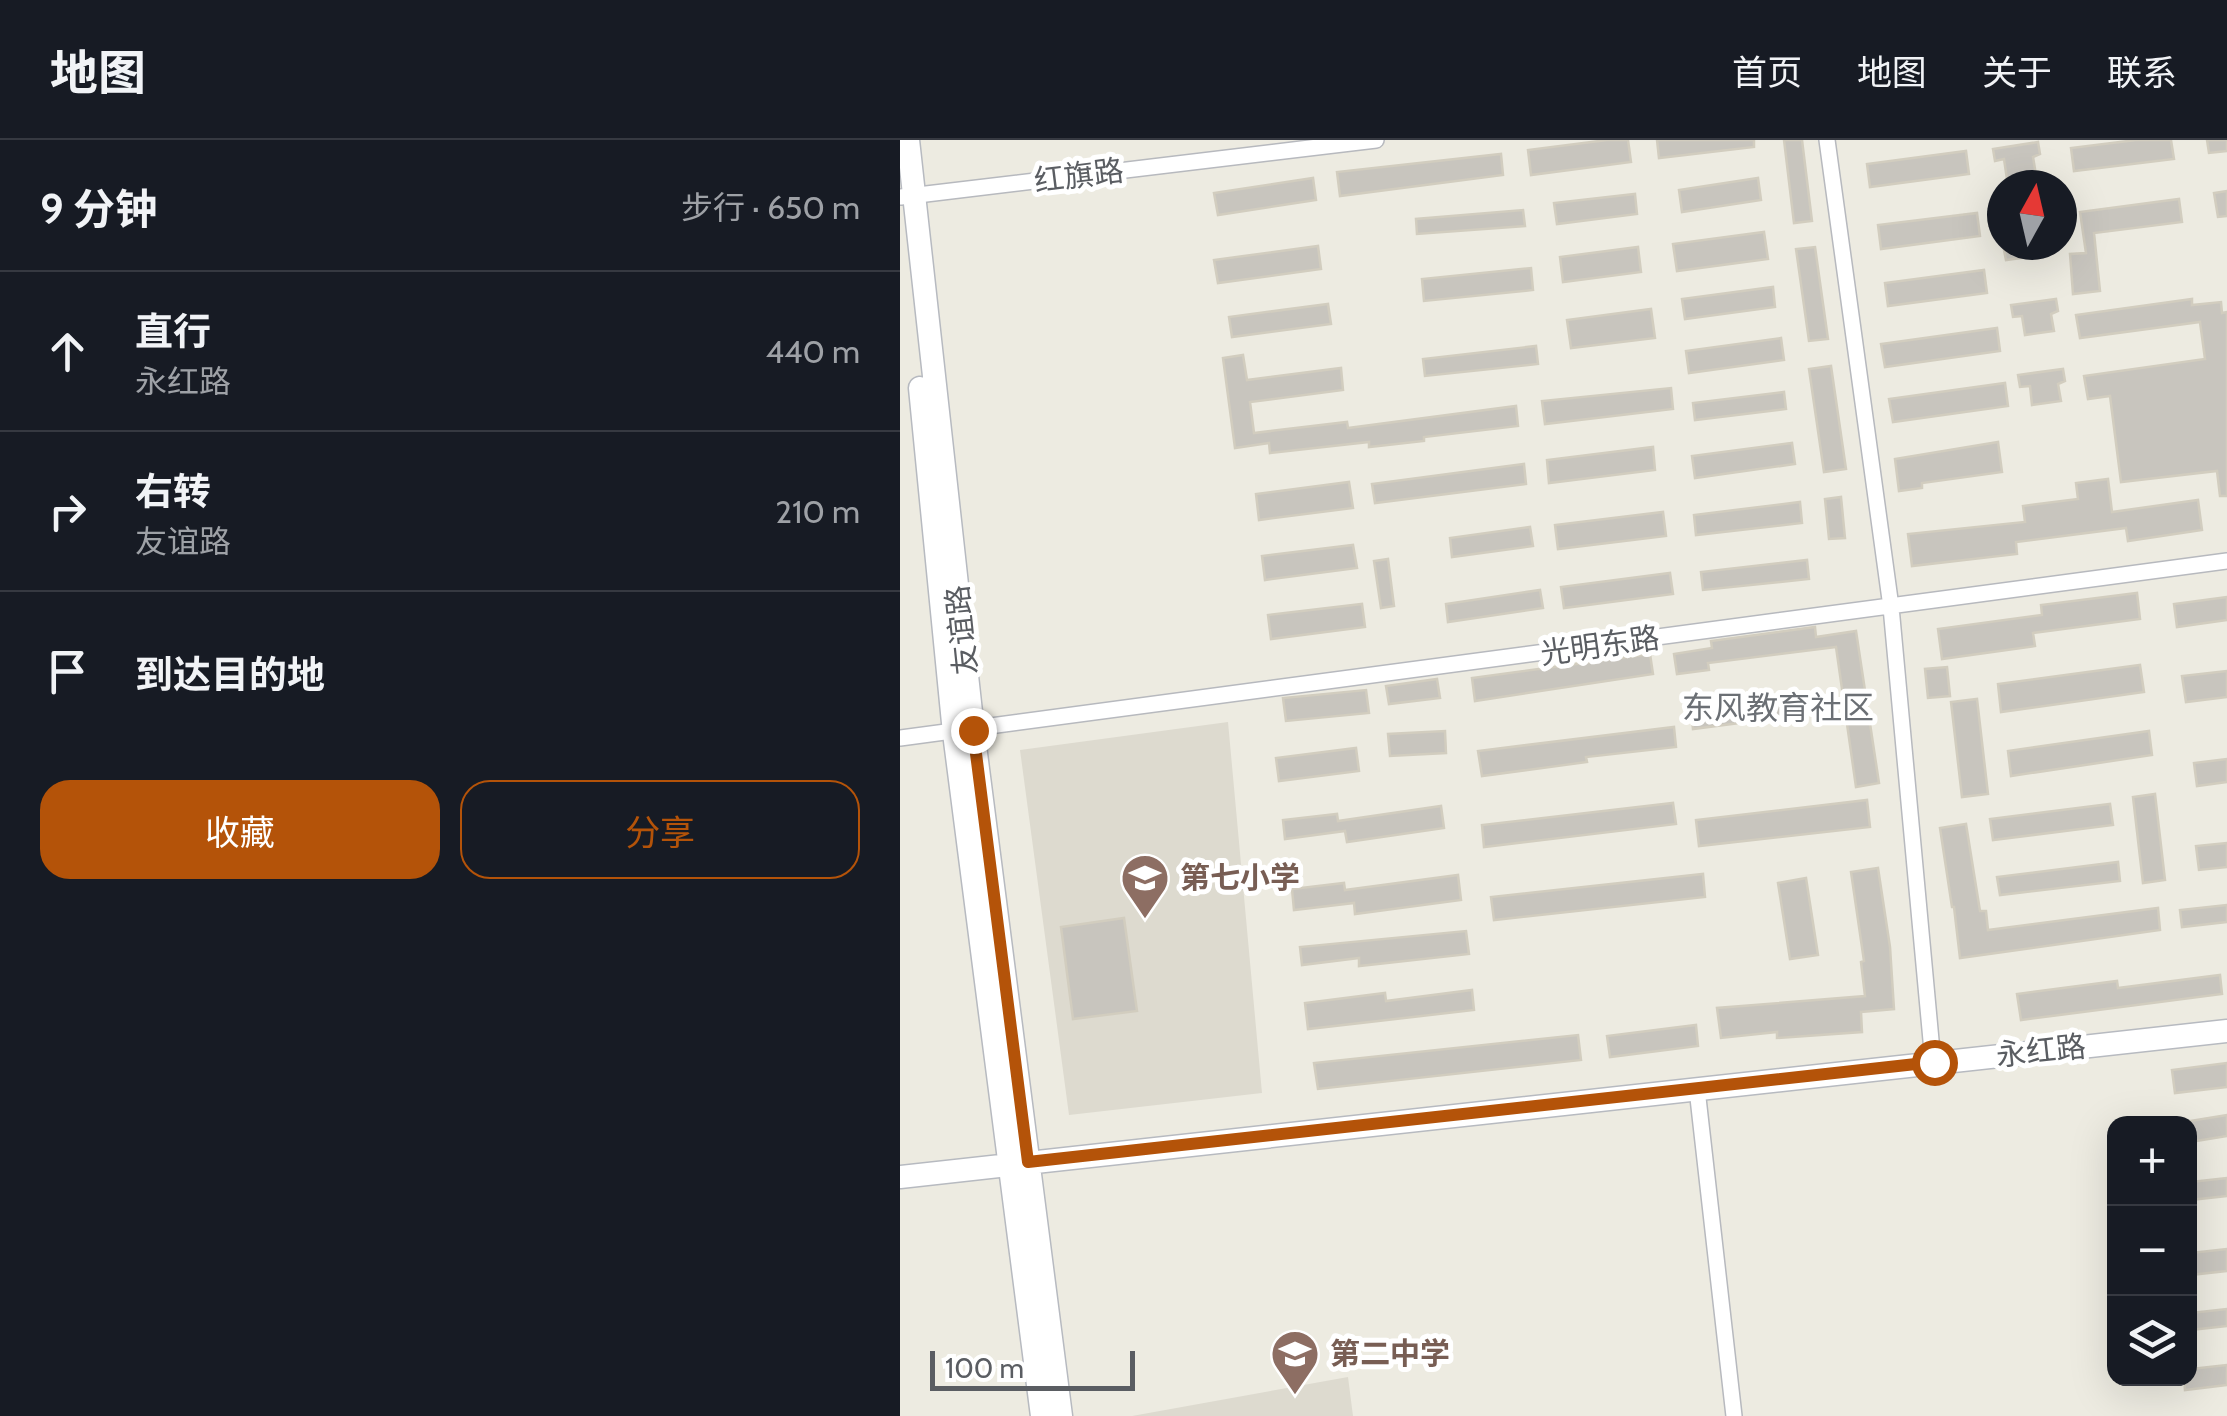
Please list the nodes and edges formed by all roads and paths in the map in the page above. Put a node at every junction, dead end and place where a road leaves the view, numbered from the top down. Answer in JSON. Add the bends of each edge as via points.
{"nodes":[{"id":1,"x":908,"y":140,"type":"edge"},
{"id":2,"x":1374,"y":140,"type":"edge"},
{"id":3,"x":1827,"y":140,"type":"edge"},
{"id":4,"x":905,"y":193,"type":"edge"},
{"id":5,"x":2227,"y":560,"type":"edge"},
{"id":6,"x":1890,"y":607,"type":"junction"},
{"id":7,"x":964,"y":732,"type":"junction"},
{"id":8,"x":900,"y":738,"type":"edge"},
{"id":9,"x":2227,"y":1031,"type":"edge"},
{"id":10,"x":1934,"y":1062,"type":"junction"},
{"id":11,"x":1697,"y":1089,"type":"junction"},
{"id":12,"x":1019,"y":1164,"type":"junction"},
{"id":13,"x":900,"y":1177,"type":"edge"},
{"id":14,"x":1042,"y":1416,"type":"edge"},
{"id":15,"x":1062,"y":1416,"type":"edge"},
{"id":16,"x":1734,"y":1416,"type":"edge"}],
"edges":[{"from":1,"to":4,"type":"main road","name":"友谊路"},
{"from":2,"to":4,"type":"street","name":"红旗路"},
{"from":3,"to":6,"type":"street"},
{"from":4,"to":7,"type":"main road","name":"友谊路"},
{"from":5,"to":6,"type":"street","name":"光明东路"},
{"from":6,"to":7,"type":"street","name":"光明东路"},
{"from":6,"to":10,"type":"street"},
{"from":7,"to":8,"type":"street","name":"光明东路"},
{"from":7,"to":12,"type":"main road","name":"友谊路"},
{"from":9,"to":10,"type":"main road","name":"永红路"},
{"from":10,"to":11,"type":"main road","name":"永红路"},
{"from":11,"to":12,"type":"main road","name":"永红路"},
{"from":11,"to":16,"type":"street"},
{"from":12,"to":13,"type":"main road","name":"永红路"},
{"from":12,"to":14,"type":"main road","name":"友谊路"},
{"from":12,"to":15,"type":"main road","name":"友谊路"}]}
